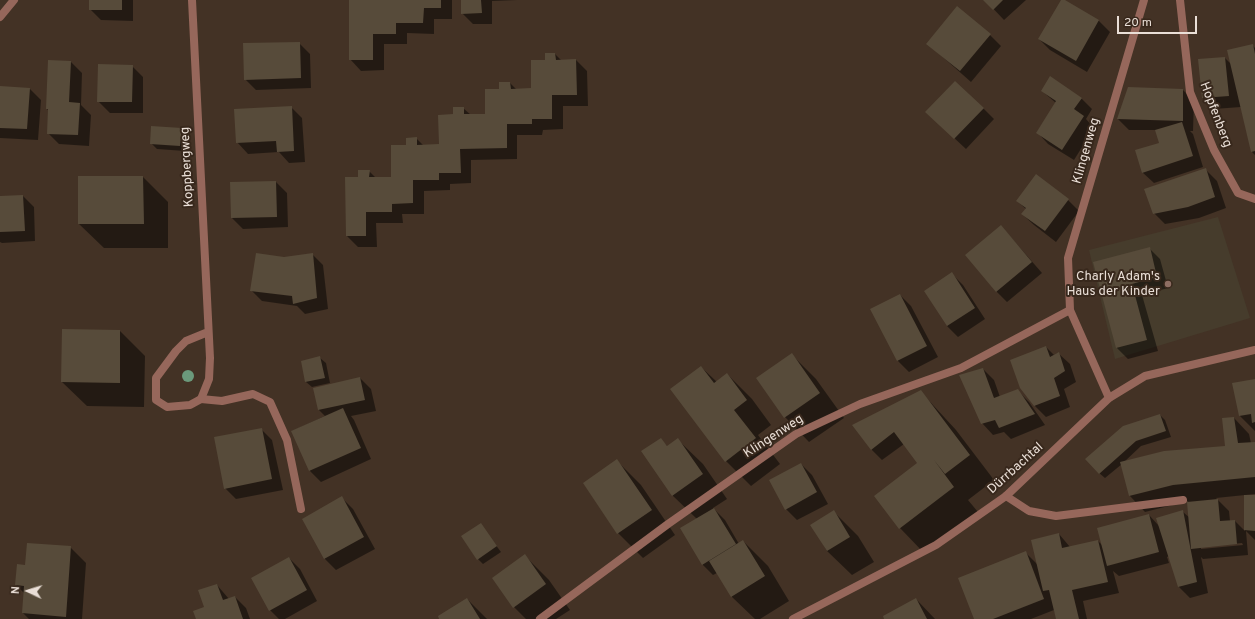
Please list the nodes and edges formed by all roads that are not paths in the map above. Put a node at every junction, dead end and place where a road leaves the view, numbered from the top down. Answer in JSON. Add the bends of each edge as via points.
{"nodes":[{"id":1,"x":14,"y":0,"type":"edge"},
{"id":2,"x":192,"y":0,"type":"edge"},
{"id":3,"x":1144,"y":0,"type":"edge"},
{"id":4,"x":1180,"y":0,"type":"edge"},
{"id":5,"x":0,"y":17,"type":"edge"},
{"id":6,"x":1255,"y":199,"type":"edge"},
{"id":7,"x":1070,"y":310,"type":"junction"},
{"id":8,"x":208,"y":332,"type":"junction"},
{"id":9,"x":1255,"y":350,"type":"edge"},
{"id":10,"x":1109,"y":398,"type":"junction"},
{"id":11,"x":201,"y":399,"type":"junction"},
{"id":12,"x":1006,"y":496,"type":"junction"},
{"id":13,"x":1183,"y":500,"type":"dead end"},
{"id":14,"x":301,"y":509,"type":"dead end"},
{"id":15,"x":540,"y":619,"type":"edge"},
{"id":16,"x":794,"y":619,"type":"edge"}],
"edges":[{"from":1,"to":5,"type":"street"},
{"from":2,"to":8,"type":"street","name":"Koppbergweg"},
{"from":3,"to":7,"type":"street","name":"Klingenweg","via":[[1068,258]]},
{"from":4,"to":6,"type":"street","name":"Hopfenberg","via":[[1190,92],[1214,150],[1238,193]]},
{"from":7,"to":10,"type":"street","name":"Klingenweg"},
{"from":7,"to":15,"type":"street","name":"Klingenweg","via":[[961,368],[860,404],[796,434],[668,524]]},
{"from":8,"to":11,"type":"street","name":"Koppbergweg","via":[[209,379]]},
{"from":8,"to":11,"type":"street","via":[[186,341],[156,378],[156,400],[167,407],[190,405]]},
{"from":9,"to":10,"type":"street","name":"Dürrbachtal","via":[[1145,376]]},
{"from":10,"to":12,"type":"street","name":"Dürrbachtal"},
{"from":11,"to":14,"type":"street","via":[[222,401],[253,394],[270,402],[287,440]]},
{"from":12,"to":13,"type":"street","via":[[1029,511],[1056,516]]},
{"from":12,"to":16,"type":"street","name":"Dürrbachtal","via":[[936,545]]}]}
